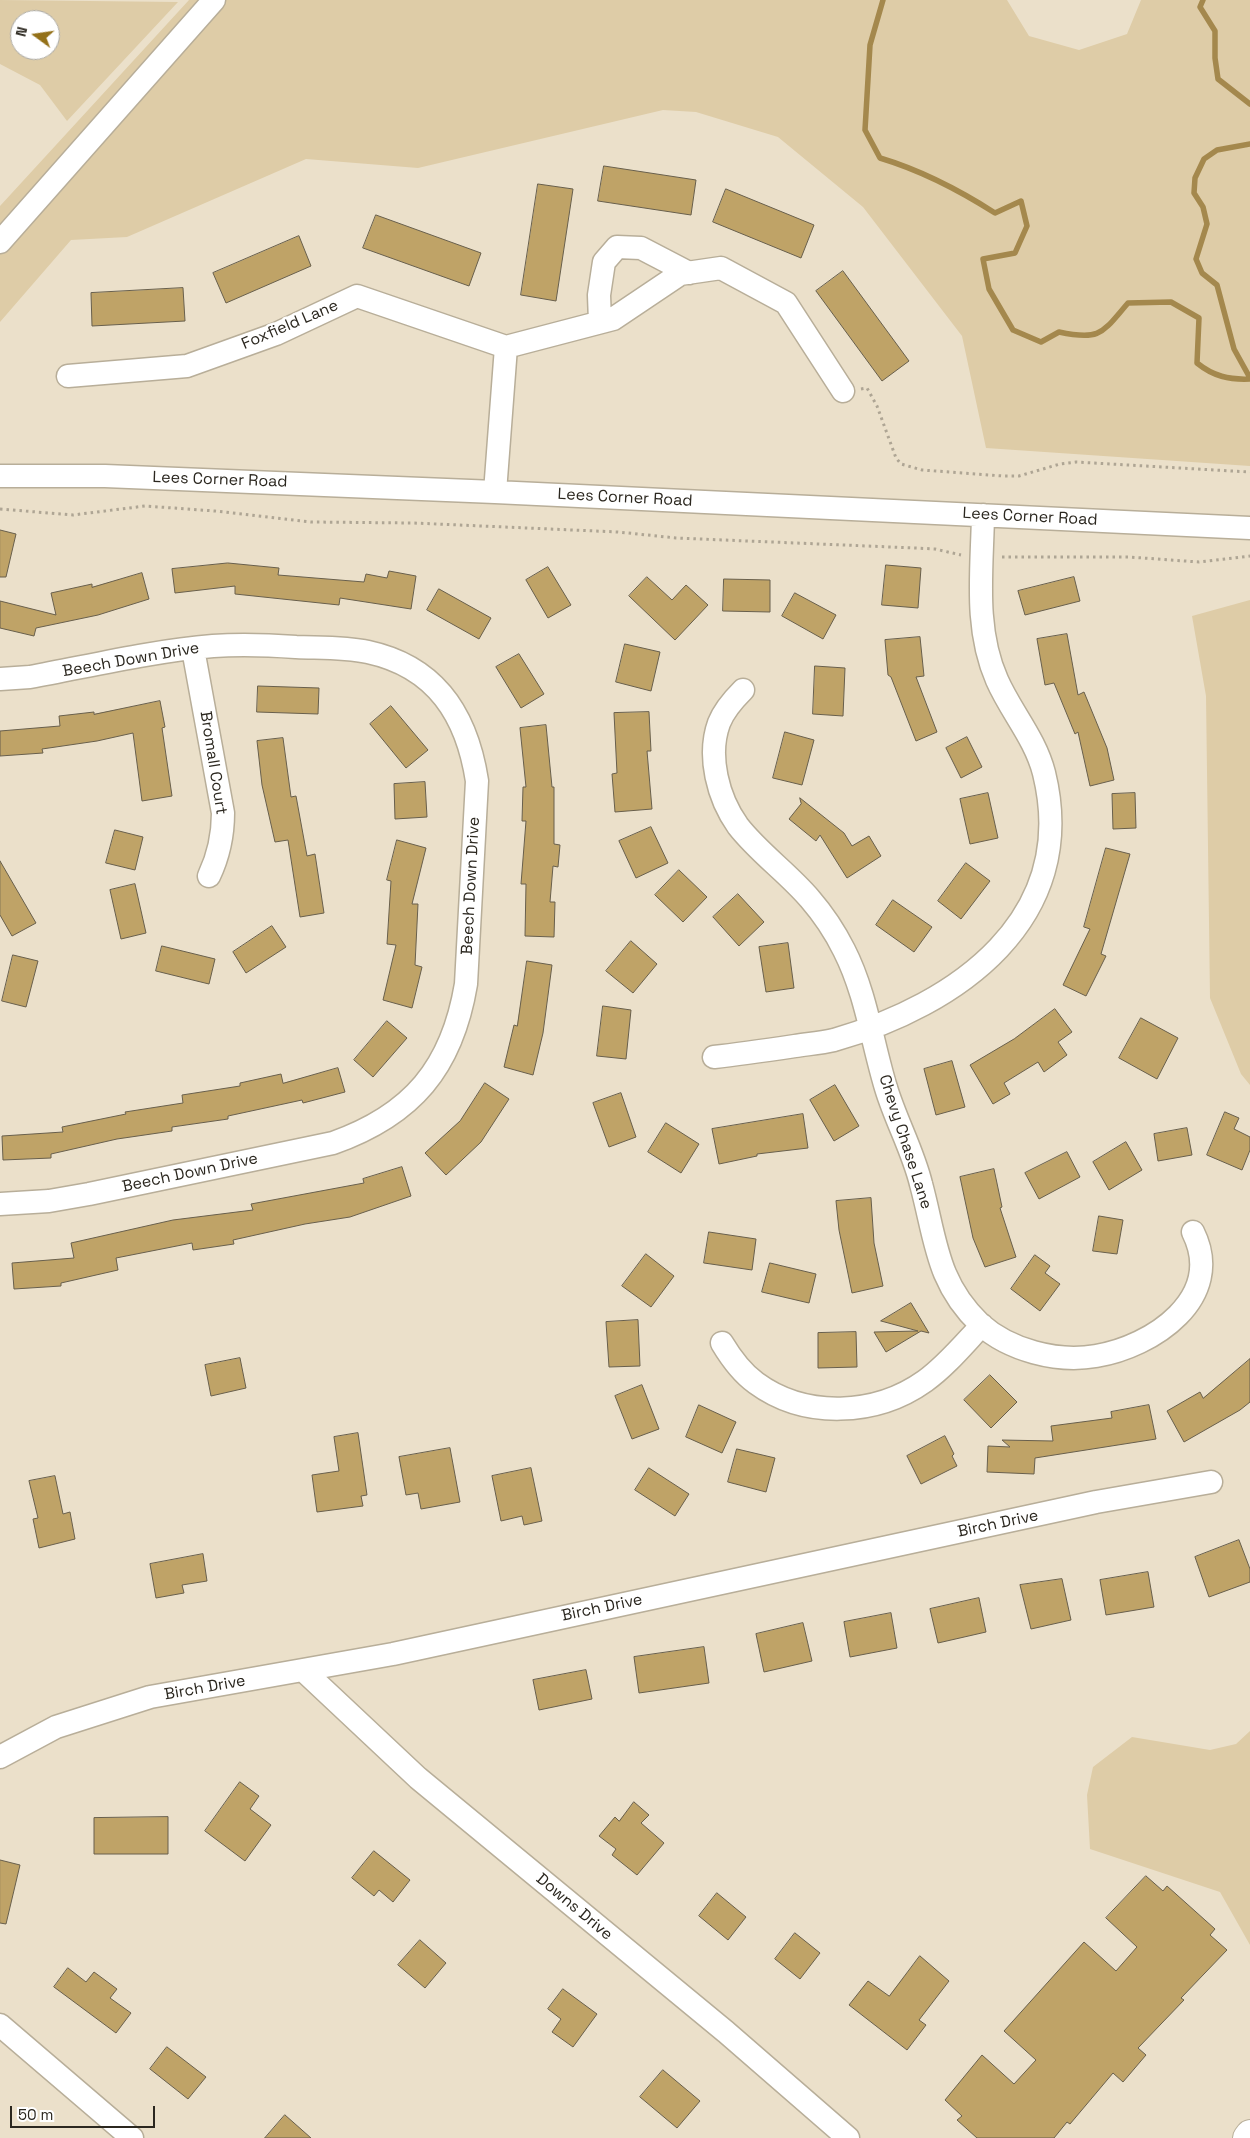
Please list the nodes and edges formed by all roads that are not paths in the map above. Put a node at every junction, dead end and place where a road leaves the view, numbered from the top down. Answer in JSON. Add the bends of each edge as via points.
{"nodes":[{"id":1,"x":214,"y":0,"type":"edge"},
{"id":2,"x":0,"y":242,"type":"edge"},
{"id":3,"x":689,"y":273,"type":"junction"},
{"id":4,"x":600,"y":322,"type":"junction"},
{"id":5,"x":506,"y":347,"type":"junction"},
{"id":6,"x":68,"y":376,"type":"dead end"},
{"id":7,"x":843,"y":391,"type":"road end"},
{"id":8,"x":0,"y":476,"type":"edge"},
{"id":9,"x":495,"y":492,"type":"junction"},
{"id":10,"x":983,"y":515,"type":"junction"},
{"id":11,"x":1250,"y":528,"type":"edge"},
{"id":12,"x":193,"y":648,"type":"junction"},
{"id":13,"x":0,"y":679,"type":"edge"},
{"id":14,"x":743,"y":690,"type":"dead end"},
{"id":15,"x":209,"y":876,"type":"dead end"},
{"id":16,"x":871,"y":1028,"type":"junction"},
{"id":17,"x":714,"y":1057,"type":"dead end"},
{"id":18,"x":0,"y":1204,"type":"edge"},
{"id":19,"x":1193,"y":1232,"type":"dead end"},
{"id":20,"x":982,"y":1326,"type":"junction"},
{"id":21,"x":722,"y":1343,"type":"dead end"},
{"id":22,"x":1211,"y":1482,"type":"dead end"},
{"id":23,"x":304,"y":1671,"type":"junction"},
{"id":24,"x":0,"y":1757,"type":"edge"},
{"id":25,"x":0,"y":2025,"type":"edge"},
{"id":26,"x":1250,"y":2134,"type":"edge"},
{"id":27,"x":132,"y":2138,"type":"edge"},
{"id":28,"x":848,"y":2138,"type":"edge"},
{"id":29,"x":1247,"y":2138,"type":"edge"}],
"edges":[{"from":1,"to":2,"type":"street"},
{"from":3,"to":4,"type":"street","via":[[680,274],[613,319]]},
{"from":3,"to":4,"type":"street","via":[[641,248],[617,246],[604,262],[599,295]]},
{"from":3,"to":7,"type":"street","via":[[721,268],[786,303]]},
{"from":4,"to":5,"type":"street"},
{"from":5,"to":6,"type":"street","name":"Foxfield Lane","via":[[357,296],[276,334],[187,366]]},
{"from":5,"to":9,"type":"street"},
{"from":8,"to":9,"type":"street","name":"Lees Corner Road","via":[[105,476]]},
{"from":9,"to":10,"type":"street","name":"Lees Corner Road"},
{"from":10,"to":11,"type":"street","name":"Lees Corner Road"},
{"from":10,"to":16,"type":"street","via":[[982,624],[990,663],[1037,752],[1048,793],[1049,833],[1042,873],[1018,926],[980,968],[936,998]]},
{"from":12,"to":13,"type":"street","name":"Beech Down Drive","via":[[30,677]]},
{"from":12,"to":15,"type":"street","name":"Bromall Court","via":[[224,813],[221,843]]},
{"from":12,"to":18,"type":"street","name":"Beech Down Drive","via":[[248,644],[367,652],[401,663],[416,672],[452,707],[472,750],[477,781],[466,984],[461,1014],[451,1043],[419,1092],[384,1120],[359,1134],[333,1143],[89,1194]]},
{"from":14,"to":16,"type":"street","name":"Chevy Chase Lane","via":[[728,705],[714,739],[720,788],[738,825],[806,894],[829,925],[856,980]]},
{"from":16,"to":17,"type":"street","via":[[831,1041]]},
{"from":16,"to":20,"type":"street","name":"Chevy Chase Lane","via":[[886,1089],[921,1182],[938,1258],[950,1284]]},
{"from":19,"to":20,"type":"street","name":"Chevy Chase Lane","via":[[1202,1258],[1196,1292],[1180,1314],[1165,1327],[1128,1348],[1095,1357],[1049,1356],[1000,1338]]},
{"from":20,"to":21,"type":"street","via":[[925,1381],[906,1393],[853,1409],[809,1406],[769,1392],[735,1363]]},
{"from":22,"to":23,"type":"street","name":"Birch Drive","via":[[1096,1502]]},
{"from":23,"to":24,"type":"street","name":"Birch Drive","via":[[150,1697],[56,1727]]},
{"from":23,"to":28,"type":"street","name":"Downs Drive","via":[[418,1778],[726,2032]]},
{"from":25,"to":27,"type":"street"},
{"from":26,"to":29,"type":"highway"}]}
